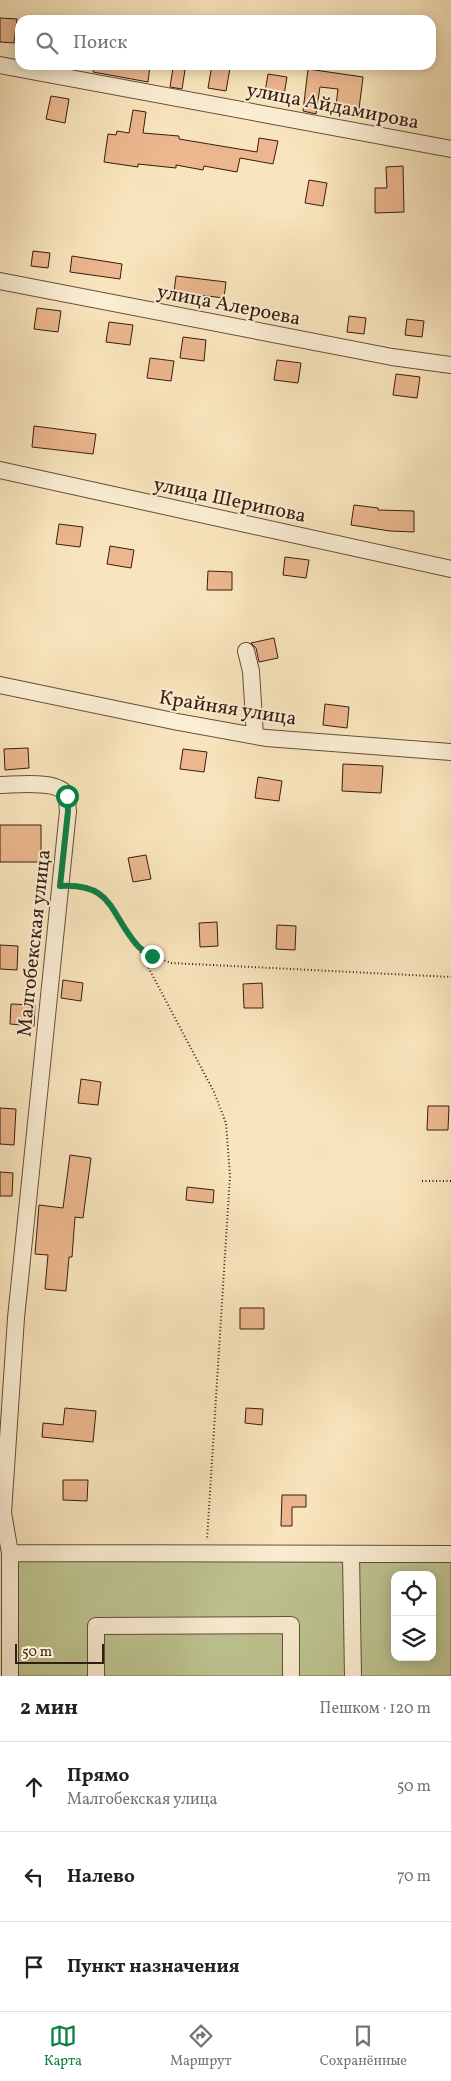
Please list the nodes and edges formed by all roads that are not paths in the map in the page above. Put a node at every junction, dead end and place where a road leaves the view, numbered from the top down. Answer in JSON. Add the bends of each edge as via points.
{"nodes":[{"id":1,"x":0,"y":65,"type":"edge"},
{"id":2,"x":15,"y":68,"type":"edge"},
{"id":3,"x":27,"y":70,"type":"edge"},
{"id":4,"x":451,"y":149,"type":"edge"},
{"id":5,"x":0,"y":281,"type":"edge"},
{"id":6,"x":451,"y":365,"type":"edge"},
{"id":7,"x":0,"y":470,"type":"edge"},
{"id":8,"x":451,"y":569,"type":"edge"},
{"id":9,"x":246,"y":651,"type":"dead end"},
{"id":10,"x":0,"y":685,"type":"edge"},
{"id":11,"x":255,"y":736,"type":"junction"},
{"id":12,"x":451,"y":752,"type":"edge"},
{"id":13,"x":0,"y":785,"type":"edge"},
{"id":14,"x":10,"y":1553,"type":"junction"},
{"id":15,"x":451,"y":1554,"type":"edge"},
{"id":16,"x":351,"y":1555,"type":"junction"},
{"id":17,"x":10,"y":1676,"type":"edge"},
{"id":18,"x":96,"y":1676,"type":"edge"},
{"id":19,"x":291,"y":1676,"type":"edge"},
{"id":20,"x":353,"y":1676,"type":"edge"}],
"edges":[{"from":1,"to":2,"type":"street","name":"улица Айдамирова"},
{"from":3,"to":4,"type":"street","name":"улица Айдамирова"},
{"from":5,"to":6,"type":"street","name":"улица Алероева","via":[[392,357]]},
{"from":7,"to":8,"type":"street","name":"улица Шерипова"},
{"from":9,"to":11,"type":"street","via":[[251,671]]},
{"from":10,"to":11,"type":"street","name":"Крайняя улица"},
{"from":11,"to":12,"type":"street","name":"Крайняя улица"},
{"from":13,"to":14,"type":"street","name":"Малгобекская улица","via":[[45,784],[60,788],[67,796],[68,811],[16,1318],[3,1512]]},
{"from":14,"to":16,"type":"street"},
{"from":14,"to":17,"type":"street","name":"Малгобекская улица"},
{"from":15,"to":16,"type":"street"},
{"from":16,"to":20,"type":"street"},
{"from":18,"to":19,"type":"street","via":[[96,1626],[291,1625]]}]}
